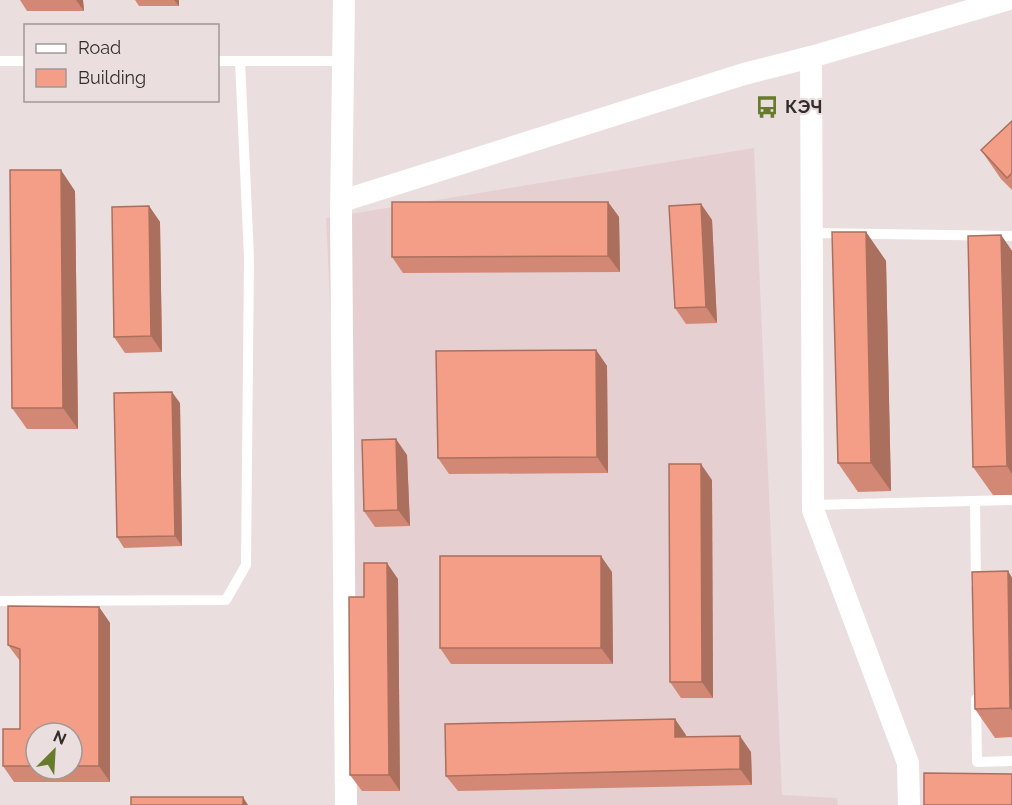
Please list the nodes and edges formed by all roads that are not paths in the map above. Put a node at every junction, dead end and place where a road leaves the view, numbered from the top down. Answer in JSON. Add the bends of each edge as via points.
{"nodes":[{"id":1,"x":344,"y":0,"type":"edge"},
{"id":2,"x":1006,"y":0,"type":"edge"},
{"id":3,"x":811,"y":57,"type":"junction"},
{"id":4,"x":0,"y":60,"type":"edge"},
{"id":5,"x":24,"y":61,"type":"edge"},
{"id":6,"x":219,"y":61,"type":"edge"},
{"id":7,"x":240,"y":61,"type":"junction"},
{"id":8,"x":343,"y":61,"type":"junction"},
{"id":9,"x":342,"y":201,"type":"junction"},
{"id":10,"x":813,"y":233,"type":"junction"},
{"id":11,"x":1012,"y":236,"type":"edge"},
{"id":12,"x":1012,"y":500,"type":"edge"},
{"id":13,"x":975,"y":501,"type":"junction"},
{"id":14,"x":813,"y":505,"type":"junction"},
{"id":15,"x":976,"y":596,"type":"edge"},
{"id":16,"x":0,"y":602,"type":"edge"},
{"id":17,"x":976,"y":691,"type":"edge"},
{"id":18,"x":1012,"y":761,"type":"edge"},
{"id":19,"x":346,"y":805,"type":"edge"},
{"id":20,"x":909,"y":805,"type":"edge"}],
"edges":[{"from":1,"to":8,"type":"street"},
{"from":2,"to":3,"type":"street"},
{"from":3,"to":9,"type":"street","via":[[732,77]]},
{"from":3,"to":10,"type":"street"},
{"from":4,"to":5,"type":"lane"},
{"from":6,"to":7,"type":"lane"},
{"from":7,"to":8,"type":"lane"},
{"from":7,"to":16,"type":"lane","via":[[249,257],[246,565],[226,600]]},
{"from":8,"to":9,"type":"street"},
{"from":9,"to":19,"type":"street"},
{"from":10,"to":11,"type":"lane"},
{"from":10,"to":14,"type":"street"},
{"from":12,"to":13,"type":"lane"},
{"from":13,"to":14,"type":"lane"},
{"from":13,"to":15,"type":"lane"},
{"from":14,"to":20,"type":"street","via":[[908,763]]},
{"from":17,"to":18,"type":"lane","via":[[977,762]]}]}
